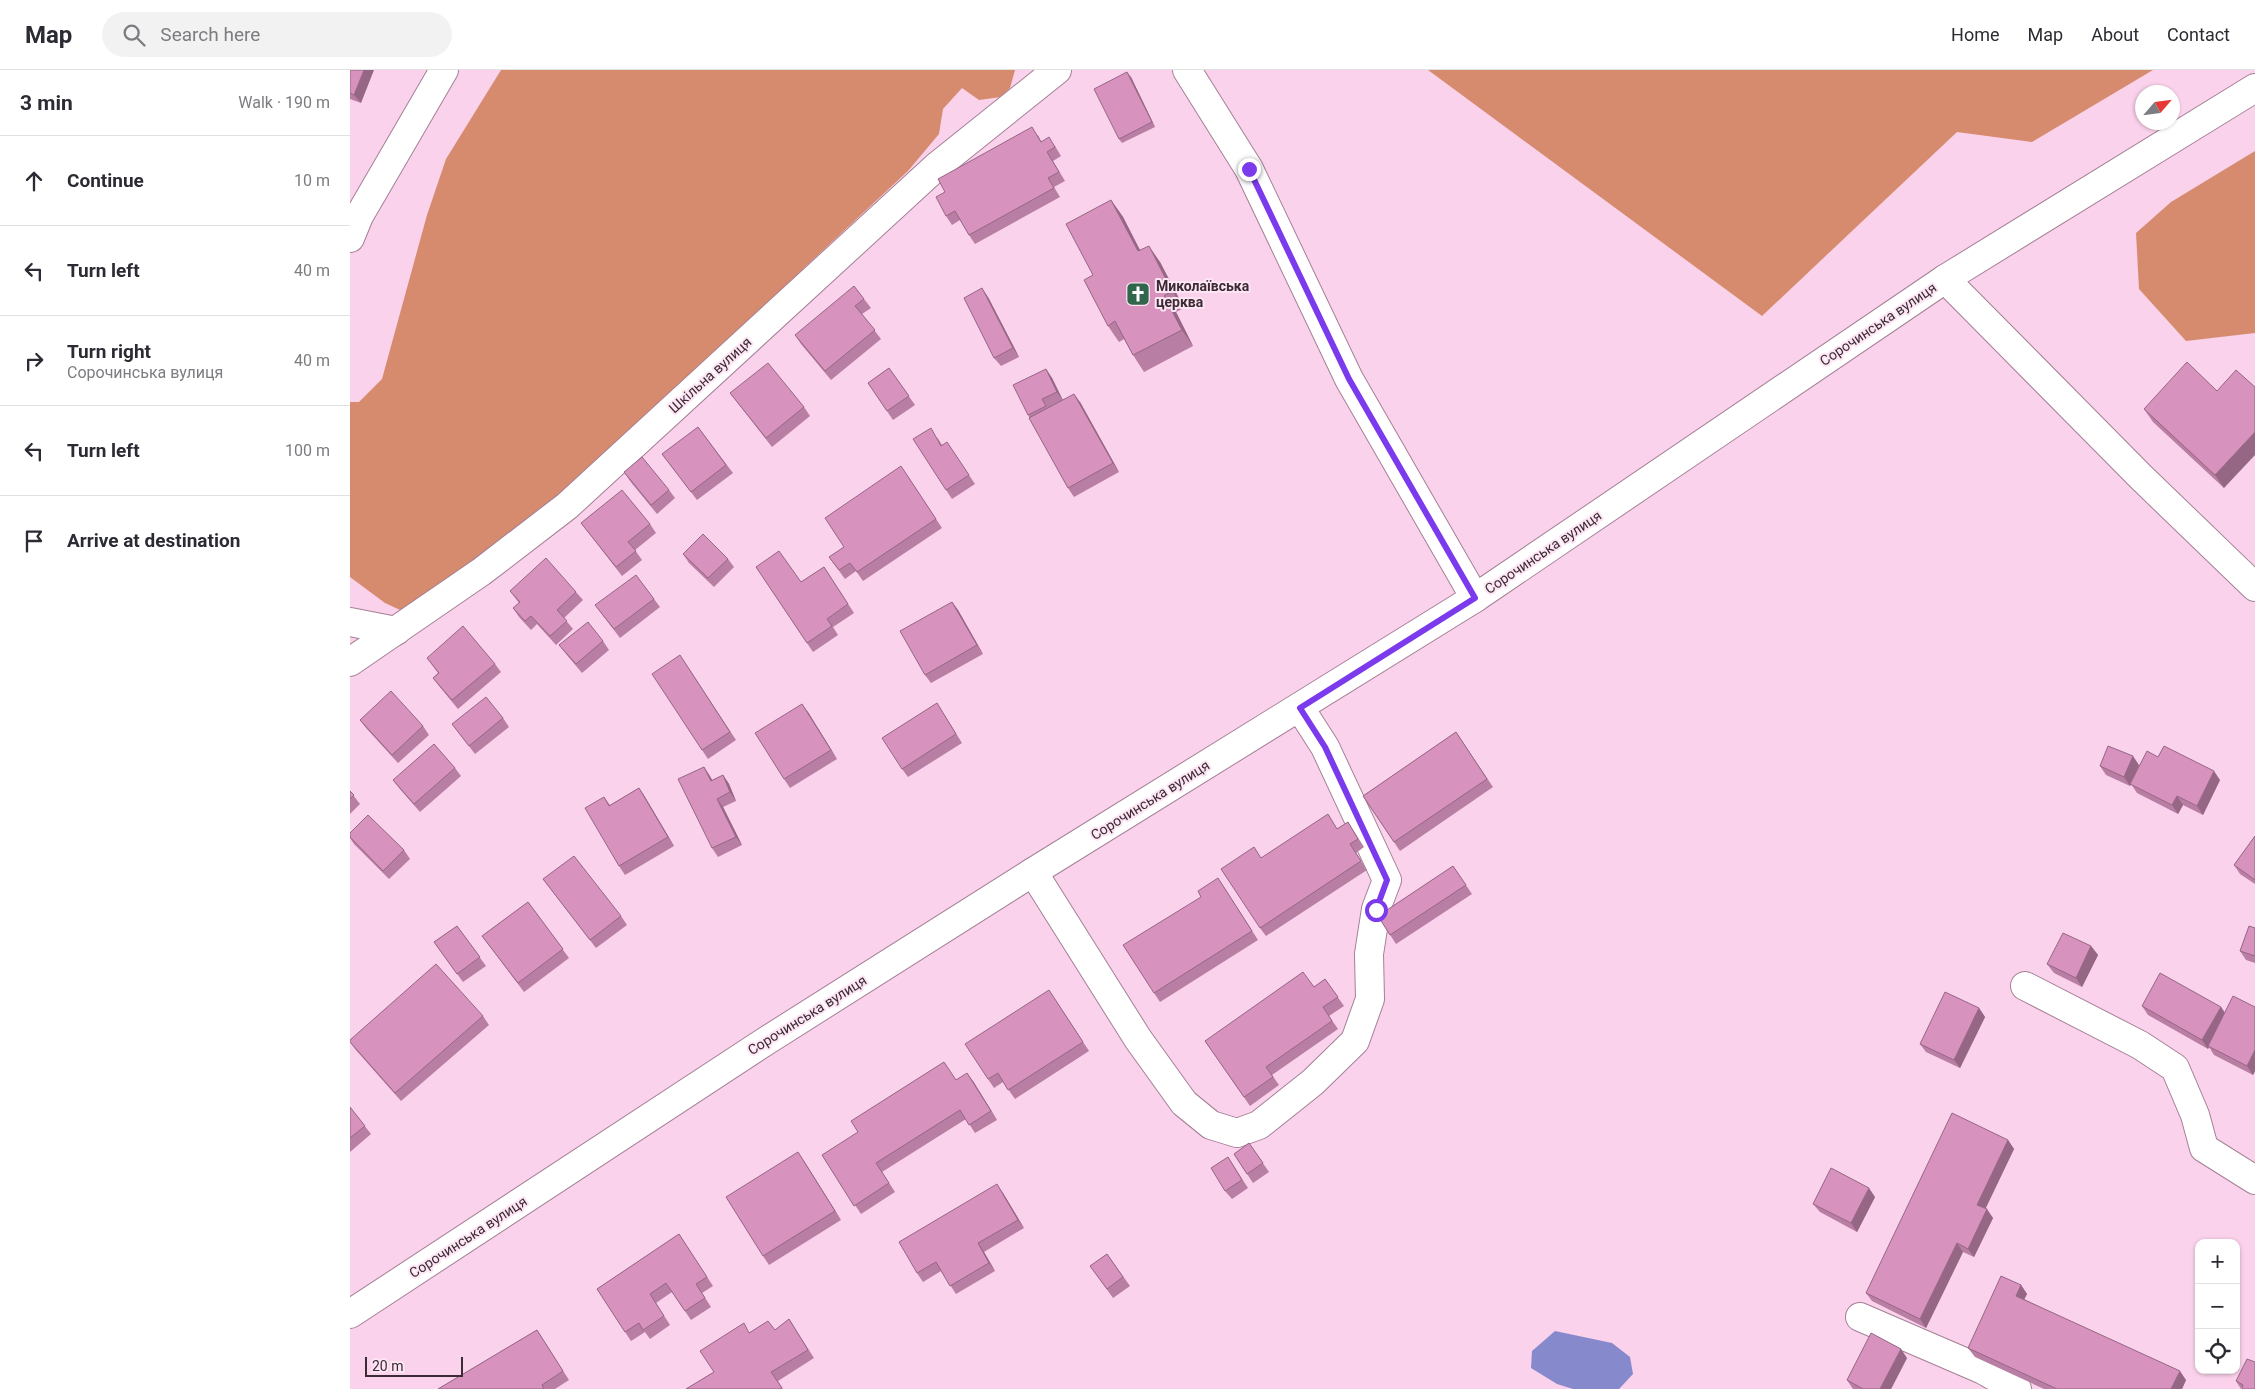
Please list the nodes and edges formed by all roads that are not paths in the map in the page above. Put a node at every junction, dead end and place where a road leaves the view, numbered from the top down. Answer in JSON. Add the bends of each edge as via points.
{"nodes":[{"id":1,"x":444,"y":70,"type":"edge"},
{"id":2,"x":1057,"y":70,"type":"edge"},
{"id":3,"x":1187,"y":70,"type":"edge"},
{"id":4,"x":2255,"y":88,"type":"edge"},
{"id":5,"x":350,"y":238,"type":"edge"},
{"id":6,"x":1945,"y":279,"type":"junction"},
{"id":7,"x":2255,"y":587,"type":"edge"},
{"id":8,"x":1475,"y":598,"type":"junction"},
{"id":9,"x":350,"y":622,"type":"edge"},
{"id":10,"x":396,"y":630,"type":"junction"},
{"id":11,"x":350,"y":662,"type":"edge"},
{"id":12,"x":1300,"y":708,"type":"junction"},
{"id":13,"x":1032,"y":872,"type":"junction"},
{"id":14,"x":2025,"y":986,"type":"dead end"},
{"id":15,"x":2255,"y":1180,"type":"edge"},
{"id":16,"x":350,"y":1314,"type":"edge"},
{"id":17,"x":1860,"y":1317,"type":"dead end"},
{"id":18,"x":2017,"y":1389,"type":"edge"}],
"edges":[{"from":1,"to":5,"type":"street","via":[[359,216]]},
{"from":2,"to":10,"type":"street","name":"Шкільна вулиця","via":[[936,167],[567,506],[481,572]]},
{"from":3,"to":8,"type":"street","via":[[1249,169],[1349,379]]},
{"from":4,"to":6,"type":"street","name":"Сорочинська вулиця"},
{"from":6,"to":7,"type":"street"},
{"from":6,"to":8,"type":"street","name":"Сорочинська вулиця"},
{"from":8,"to":12,"type":"street","name":"Сорочинська вулиця"},
{"from":9,"to":10,"type":"street"},
{"from":10,"to":11,"type":"street","name":"Шкільна вулиця"},
{"from":12,"to":13,"type":"street","name":"Сорочинська вулиця"},
{"from":12,"to":13,"type":"street","via":[[1325,747],[1387,880],[1376,910],[1369,954],[1370,999],[1355,1041],[1313,1082],[1259,1125],[1236,1132],[1211,1125],[1184,1103],[1138,1039]]},
{"from":13,"to":16,"type":"street","name":"Сорочинська вулиця","via":[[766,1041]]},
{"from":14,"to":15,"type":"street","via":[[2140,1045],[2175,1068],[2195,1115],[2204,1148]]},
{"from":17,"to":18,"type":"street","via":[[1983,1370]]}]}
